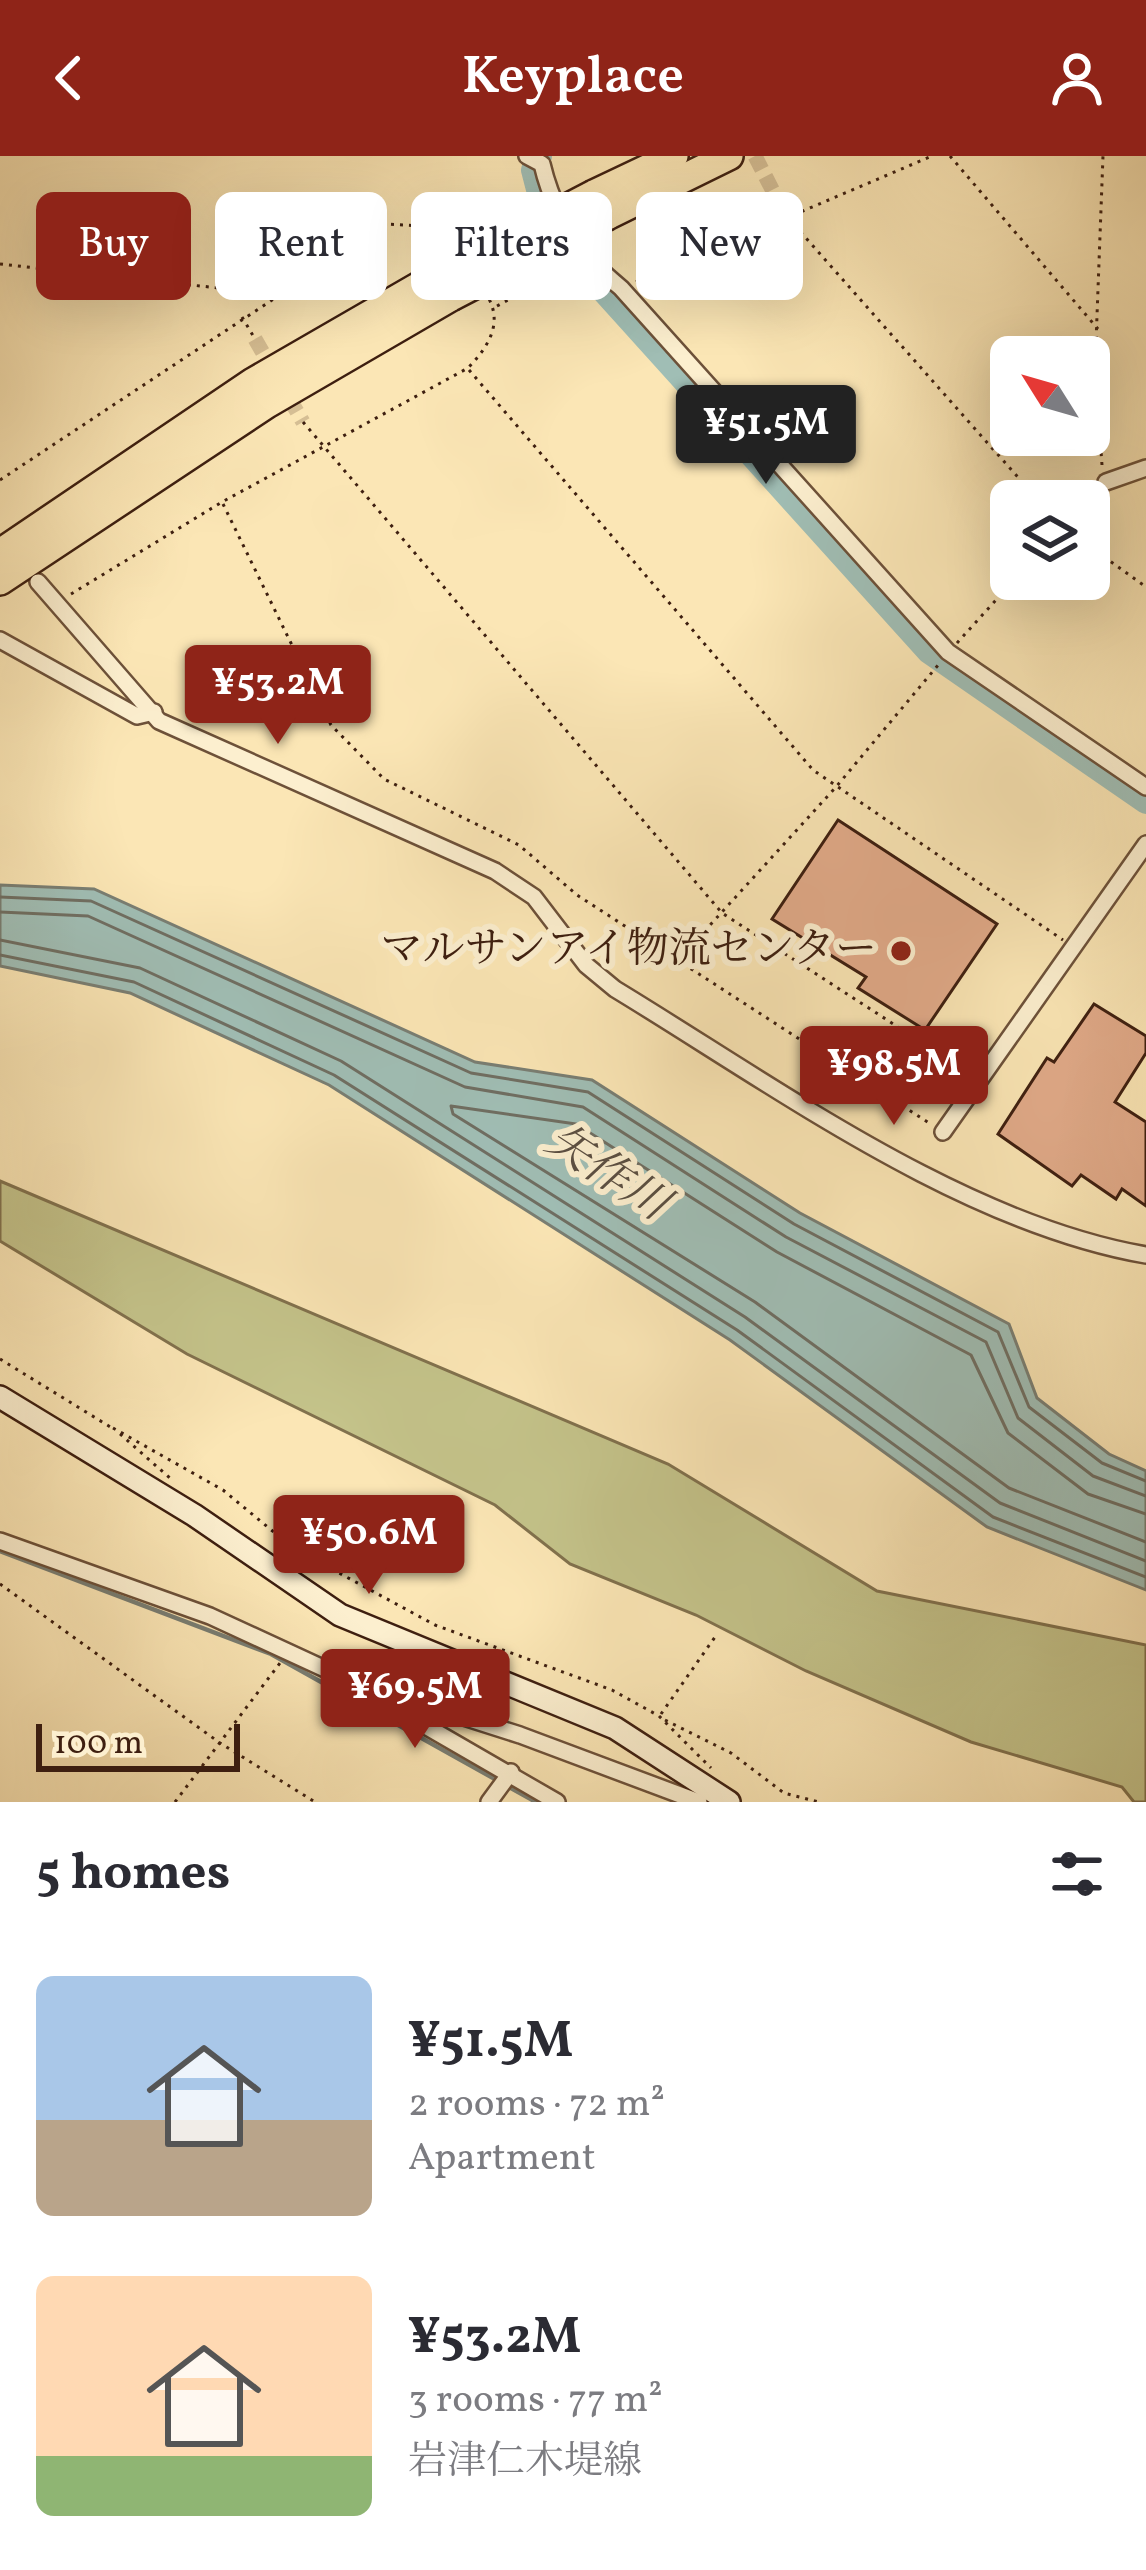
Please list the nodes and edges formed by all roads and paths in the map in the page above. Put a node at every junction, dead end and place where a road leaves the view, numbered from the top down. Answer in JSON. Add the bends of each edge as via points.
{"nodes":[{"id":1,"x":526,"y":156,"type":"edge"},
{"id":2,"x":674,"y":156,"type":"edge"},
{"id":3,"x":730,"y":156,"type":"edge"},
{"id":4,"x":932,"y":156,"type":"edge"},
{"id":5,"x":950,"y":156,"type":"edge"},
{"id":6,"x":1103,"y":156,"type":"edge"},
{"id":7,"x":547,"y":190,"type":"joint"},
{"id":8,"x":612,"y":198,"type":"edge"},
{"id":9,"x":612,"y":201,"type":"edge"},
{"id":10,"x":803,"y":213,"type":"edge"},
{"id":11,"x":387,"y":224,"type":"edge"},
{"id":12,"x":803,"y":235,"type":"edge"},
{"id":13,"x":0,"y":264,"type":"edge"},
{"id":14,"x":612,"y":281,"type":"edge"},
{"id":15,"x":636,"y":282,"type":"edge"},
{"id":16,"x":215,"y":288,"type":"edge"},
{"id":17,"x":621,"y":288,"type":"junction"},
{"id":18,"x":265,"y":300,"type":"edge"},
{"id":19,"x":418,"y":300,"type":"edge"},
{"id":20,"x":425,"y":300,"type":"edge"},
{"id":21,"x":509,"y":300,"type":"edge"},
{"id":22,"x":241,"y":316,"type":"junction"},
{"id":23,"x":1099,"y":331,"type":"junction"},
{"id":24,"x":256,"y":339,"type":"tunnel mouth"},
{"id":25,"x":468,"y":368,"type":"junction"},
{"id":26,"x":303,"y":422,"type":"tunnel mouth"},
{"id":27,"x":320,"y":447,"type":"junction"},
{"id":28,"x":1146,"y":468,"type":"edge"},
{"id":29,"x":0,"y":480,"type":"edge"},
{"id":30,"x":1020,"y":480,"type":"edge"},
{"id":31,"x":1106,"y":480,"type":"edge"},
{"id":32,"x":1110,"y":481,"type":"edge"},
{"id":33,"x":222,"y":502,"type":"junction"},
{"id":34,"x":0,"y":553,"type":"edge"},
{"id":35,"x":1110,"y":561,"type":"edge"},
{"id":36,"x":0,"y":581,"type":"edge"},
{"id":37,"x":38,"y":582,"type":"dead end"},
{"id":38,"x":1146,"y":587,"type":"edge"},
{"id":39,"x":996,"y":600,"type":"edge"},
{"id":40,"x":59,"y":601,"type":"junction"},
{"id":41,"x":0,"y":640,"type":"edge"},
{"id":42,"x":948,"y":652,"type":"junction"},
{"id":43,"x":154,"y":712,"type":"junction"},
{"id":44,"x":836,"y":787,"type":"junction"},
{"id":45,"x":1146,"y":787,"type":"edge"},
{"id":46,"x":1146,"y":844,"type":"edge"},
{"id":47,"x":722,"y":913,"type":"junction"},
{"id":48,"x":1074,"y":947,"type":"junction"},
{"id":49,"x":679,"y":960,"type":"junction"},
{"id":50,"x":982,"y":1081,"type":"junction"},
{"id":51,"x":943,"y":1132,"type":"joint"},
{"id":52,"x":1146,"y":1255,"type":"edge"},
{"id":53,"x":0,"y":1359,"type":"edge"},
{"id":54,"x":0,"y":1397,"type":"edge"},
{"id":55,"x":112,"y":1428,"type":"junction"},
{"id":56,"x":184,"y":1490,"type":"dead end"},
{"id":57,"x":0,"y":1541,"type":"edge"},
{"id":58,"x":0,"y":1584,"type":"edge"},
{"id":59,"x":715,"y":1637,"type":"dead end"},
{"id":60,"x":288,"y":1652,"type":"junction"},
{"id":61,"x":351,"y":1682,"type":"junction"},
{"id":62,"x":659,"y":1717,"type":"junction"},
{"id":63,"x":220,"y":1743,"type":"junction"},
{"id":64,"x":512,"y":1772,"type":"junction"},
{"id":65,"x":716,"y":1773,"type":"dead end"},
{"id":66,"x":175,"y":1802,"type":"edge"},
{"id":67,"x":315,"y":1802,"type":"edge"},
{"id":68,"x":489,"y":1802,"type":"edge"},
{"id":69,"x":557,"y":1802,"type":"edge"},
{"id":70,"x":699,"y":1802,"type":"edge"},
{"id":71,"x":729,"y":1802,"type":"edge"},
{"id":72,"x":820,"y":1802,"type":"edge"}],
"edges":[{"from":1,"to":7,"type":"street","via":[[542,164]]},
{"from":2,"to":8,"type":"highway"},
{"from":3,"to":9,"type":"highway"},
{"from":4,"to":10,"type":"path"},
{"from":5,"to":23,"type":"path"},
{"from":6,"to":23,"type":"path"},
{"from":7,"to":11,"type":"path","via":[[453,242],[423,226]]},
{"from":12,"to":30,"type":"path"},
{"from":13,"to":16,"type":"path"},
{"from":14,"to":17,"type":"street"},
{"from":15,"to":17,"type":"path"},
{"from":17,"to":42,"type":"street"},
{"from":18,"to":22,"type":"path"},
{"from":19,"to":34,"type":"highway","via":[[253,382]]},
{"from":20,"to":36,"type":"highway"},
{"from":21,"to":25,"type":"path","via":[[494,308],[488,347]]},
{"from":22,"to":24,"type":"path"},
{"from":22,"to":29,"type":"path"},
{"from":23,"to":31,"type":"path","via":[[1096,419]]},
{"from":25,"to":27,"type":"path"},
{"from":25,"to":44,"type":"path","via":[[813,770]]},
{"from":26,"to":27,"type":"path"},
{"from":27,"to":33,"type":"path"},
{"from":27,"to":47,"type":"path"},
{"from":28,"to":32,"type":"street"},
{"from":33,"to":40,"type":"path"},
{"from":33,"to":49,"type":"path","via":[[331,725],[370,766],[519,845],[578,895]]},
{"from":35,"to":38,"type":"path"},
{"from":37,"to":40,"type":"street"},
{"from":39,"to":42,"type":"path"},
{"from":40,"to":43,"type":"street"},
{"from":41,"to":43,"type":"street","via":[[137,716]]},
{"from":42,"to":44,"type":"path"},
{"from":42,"to":45,"type":"street"},
{"from":43,"to":52,"type":"street","via":[[159,721],[495,871],[534,897],[577,956],[615,989],[892,1156],[1018,1219]]},
{"from":44,"to":47,"type":"path"},
{"from":44,"to":48,"type":"path"},
{"from":46,"to":48,"type":"street"},
{"from":47,"to":49,"type":"path"},
{"from":47,"to":50,"type":"path"},
{"from":48,"to":50,"type":"street"},
{"from":49,"to":51,"type":"path"},
{"from":50,"to":51,"type":"street"},
{"from":53,"to":55,"type":"path"},
{"from":54,"to":71,"type":"street","via":[[340,1615],[615,1728]]},
{"from":55,"to":56,"type":"path"},
{"from":55,"to":62,"type":"path","via":[[223,1490],[293,1548],[435,1625],[612,1690]]},
{"from":57,"to":60,"type":"street"},
{"from":58,"to":63,"type":"path"},
{"from":59,"to":62,"type":"path"},
{"from":60,"to":61,"type":"street"},
{"from":60,"to":63,"type":"path"},
{"from":61,"to":64,"type":"street"},
{"from":61,"to":70,"type":"street"},
{"from":62,"to":65,"type":"path"},
{"from":62,"to":72,"type":"path","via":[[784,1793]]},
{"from":63,"to":66,"type":"path"},
{"from":63,"to":67,"type":"path"},
{"from":64,"to":68,"type":"street"},
{"from":64,"to":69,"type":"street"}]}
